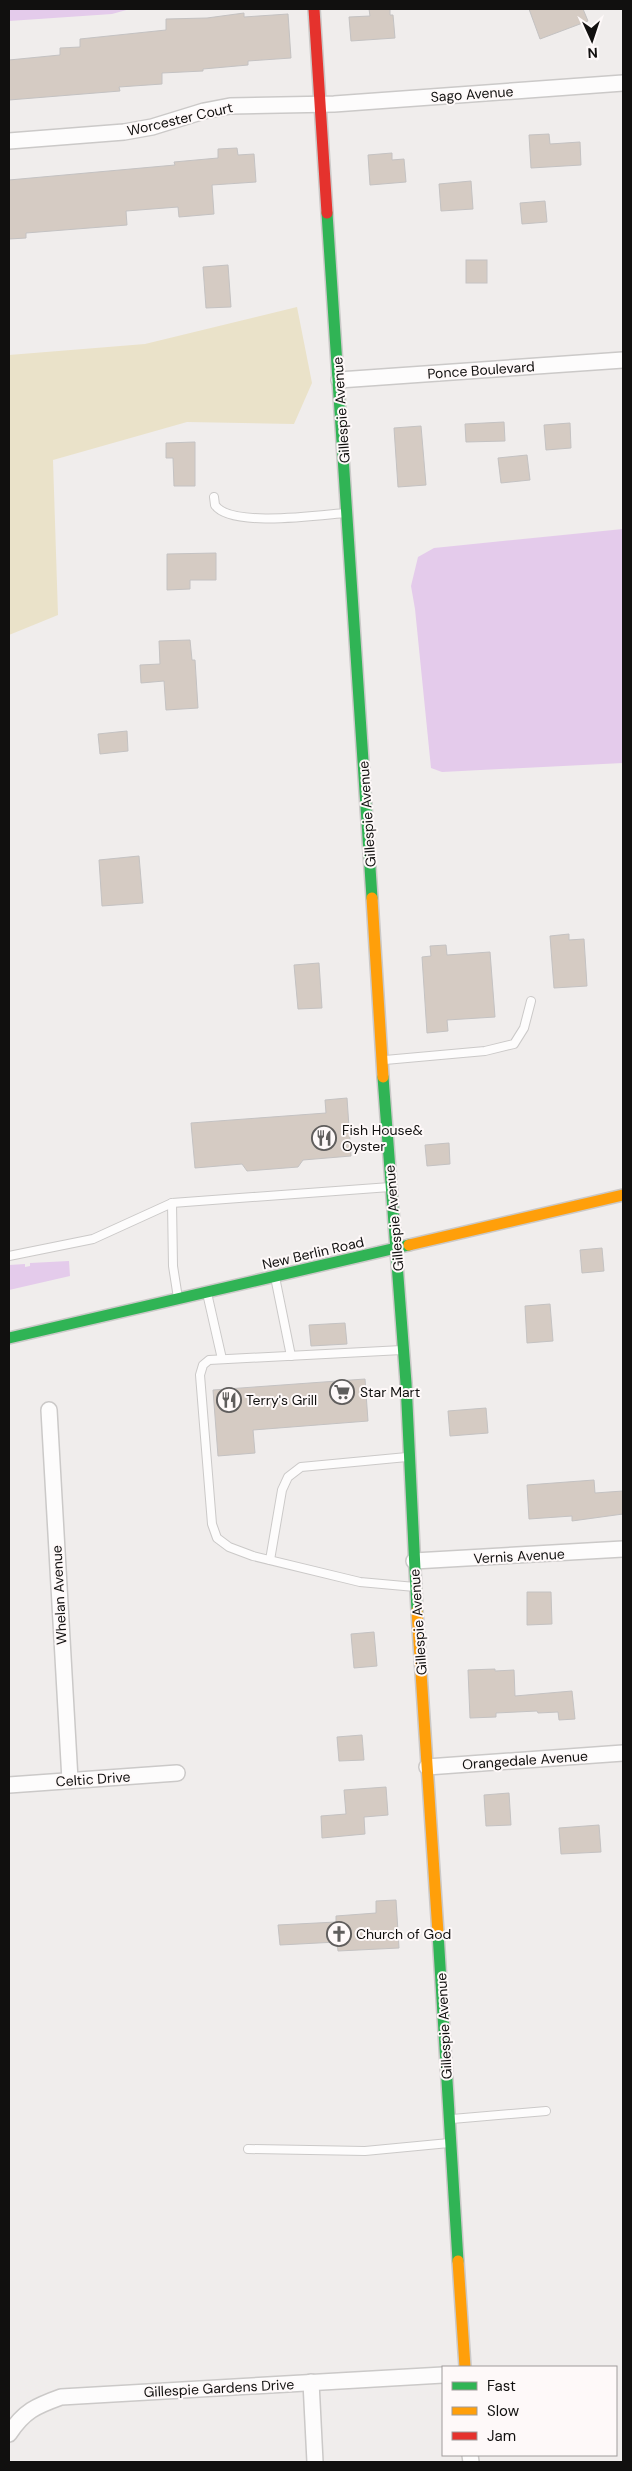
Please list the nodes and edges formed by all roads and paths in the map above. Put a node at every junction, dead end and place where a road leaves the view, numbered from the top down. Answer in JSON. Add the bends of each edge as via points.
{"nodes":[{"id":1,"x":314,"y":9,"type":"edge"},
{"id":2,"x":623,"y":83,"type":"edge"},
{"id":3,"x":321,"y":104,"type":"junction"},
{"id":4,"x":9,"y":141,"type":"edge"},
{"id":5,"x":623,"y":360,"type":"edge"},
{"id":6,"x":339,"y":380,"type":"junction"},
{"id":7,"x":214,"y":497,"type":"dead end"},
{"id":8,"x":347,"y":513,"type":"junction"},
{"id":9,"x":531,"y":1001,"type":"dead end"},
{"id":10,"x":383,"y":1060,"type":"junction"},
{"id":11,"x":391,"y":1186,"type":"junction"},
{"id":12,"x":623,"y":1195,"type":"edge"},
{"id":13,"x":172,"y":1203,"type":"junction"},
{"id":14,"x":395,"y":1250,"type":"junction"},
{"id":15,"x":9,"y":1256,"type":"edge"},
{"id":16,"x":275,"y":1278,"type":"junction"},
{"id":17,"x":207,"y":1293,"type":"junction"},
{"id":18,"x":178,"y":1300,"type":"junction"},
{"id":19,"x":9,"y":1338,"type":"edge"},
{"id":20,"x":404,"y":1350,"type":"junction"},
{"id":21,"x":291,"y":1356,"type":"junction"},
{"id":22,"x":222,"y":1359,"type":"junction"},
{"id":23,"x":49,"y":1410,"type":"dead end"},
{"id":24,"x":410,"y":1457,"type":"junction"},
{"id":25,"x":623,"y":1550,"type":"edge"},
{"id":26,"x":270,"y":1560,"type":"junction"},
{"id":27,"x":414,"y":1561,"type":"junction"},
{"id":28,"x":416,"y":1587,"type":"junction"},
{"id":29,"x":623,"y":1753,"type":"edge"},
{"id":30,"x":427,"y":1767,"type":"junction"},
{"id":31,"x":177,"y":1773,"type":"dead end"},
{"id":32,"x":70,"y":1780,"type":"junction"},
{"id":33,"x":9,"y":1785,"type":"edge"},
{"id":34,"x":546,"y":2111,"type":"dead end"},
{"id":35,"x":450,"y":2119,"type":"junction"},
{"id":36,"x":451,"y":2142,"type":"junction"},
{"id":37,"x":248,"y":2149,"type":"dead end"},
{"id":38,"x":465,"y":2366,"type":"edge"},
{"id":39,"x":442,"y":2375,"type":"edge"},
{"id":40,"x":311,"y":2382,"type":"junction"},
{"id":41,"x":9,"y":2434,"type":"edge"},
{"id":42,"x":315,"y":2462,"type":"edge"}],
"edges":[{"from":1,"to":3,"type":"street","name":"Gillespie Avenue"},
{"from":2,"to":3,"type":"street","name":"Sago Avenue"},
{"from":3,"to":4,"type":"street","name":"Worcester Court","via":[[230,106],[152,128]]},
{"from":3,"to":6,"type":"street","name":"Gillespie Avenue"},
{"from":5,"to":6,"type":"street","name":"Ponce Boulevard"},
{"from":6,"to":8,"type":"street","name":"Gillespie Avenue"},
{"from":7,"to":8,"type":"lane","via":[[215,505],[221,511],[254,518]]},
{"from":8,"to":10,"type":"street","name":"Gillespie Avenue"},
{"from":9,"to":10,"type":"lane","via":[[524,1028],[514,1044],[485,1051]]},
{"from":10,"to":11,"type":"street","name":"Gillespie Avenue"},
{"from":11,"to":13,"type":"lane"},
{"from":11,"to":14,"type":"street","name":"Gillespie Avenue"},
{"from":12,"to":14,"type":"street","name":"New Berlin Road"},
{"from":13,"to":15,"type":"lane","via":[[93,1239]]},
{"from":13,"to":18,"type":"lane"},
{"from":14,"to":16,"type":"street","name":"New Berlin Road"},
{"from":14,"to":20,"type":"street","name":"Gillespie Avenue"},
{"from":16,"to":17,"type":"street","name":"New Berlin Road"},
{"from":16,"to":21,"type":"lane"},
{"from":17,"to":18,"type":"street","name":"New Berlin Road"},
{"from":17,"to":22,"type":"lane"},
{"from":18,"to":19,"type":"street","name":"New Berlin Road"},
{"from":20,"to":21,"type":"lane"},
{"from":20,"to":24,"type":"street","name":"Gillespie Avenue"},
{"from":21,"to":22,"type":"lane"},
{"from":22,"to":26,"type":"lane","via":[[210,1360],[203,1365],[200,1375],[212,1524],[217,1538],[229,1547]]},
{"from":23,"to":32,"type":"street","name":"Whelan Avenue"},
{"from":24,"to":26,"type":"lane","via":[[301,1467],[288,1477],[282,1490]]},
{"from":24,"to":27,"type":"street","name":"Gillespie Avenue"},
{"from":25,"to":27,"type":"street","name":"Vernis Avenue"},
{"from":26,"to":28,"type":"lane","via":[[360,1582]]},
{"from":27,"to":28,"type":"street","name":"Gillespie Avenue"},
{"from":28,"to":30,"type":"street","name":"Gillespie Avenue"},
{"from":29,"to":30,"type":"street","name":"Orangedale Avenue"},
{"from":30,"to":35,"type":"street","name":"Gillespie Avenue"},
{"from":31,"to":32,"type":"street","name":"Celtic Drive"},
{"from":32,"to":33,"type":"street","name":"Celtic Drive"},
{"from":34,"to":35,"type":"lane"},
{"from":35,"to":36,"type":"street","name":"Gillespie Avenue"},
{"from":36,"to":37,"type":"lane","via":[[365,2151]]},
{"from":36,"to":38,"type":"street","name":"Gillespie Avenue"},
{"from":39,"to":40,"type":"street","name":"Gillespie Gardens Drive"},
{"from":40,"to":41,"type":"street","name":"Gillespie Gardens Drive","via":[[61,2397],[40,2404],[21,2416]]},
{"from":40,"to":42,"type":"street"}]}
